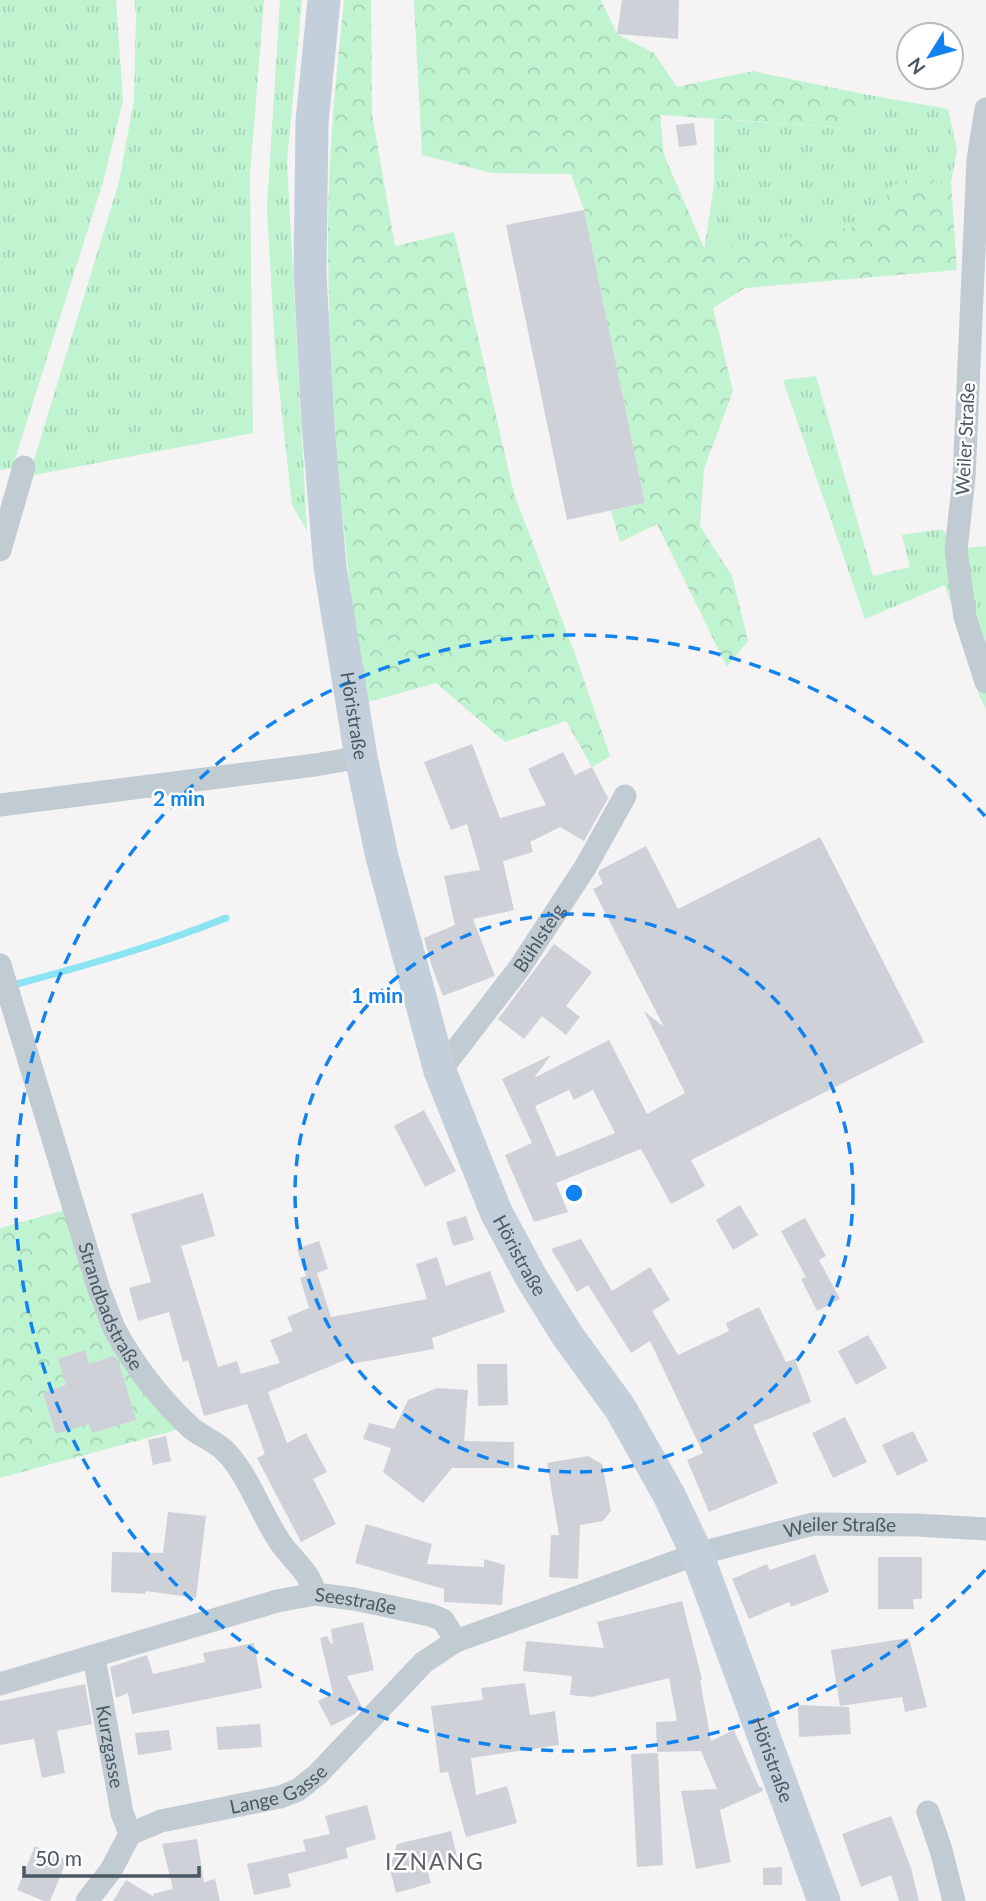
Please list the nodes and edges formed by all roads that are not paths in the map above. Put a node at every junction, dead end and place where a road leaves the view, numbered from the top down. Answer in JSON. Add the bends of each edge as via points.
{"nodes":[{"id":1,"x":324,"y":0,"type":"edge"},
{"id":2,"x":986,"y":109,"type":"edge"},
{"id":3,"x":24,"y":467,"type":"dead end"},
{"id":4,"x":0,"y":550,"type":"edge"},
{"id":5,"x":986,"y":682,"type":"edge"},
{"id":6,"x":361,"y":757,"type":"junction"},
{"id":7,"x":625,"y":796,"type":"dead end"},
{"id":8,"x":0,"y":805,"type":"edge"},
{"id":9,"x":0,"y":965,"type":"edge"},
{"id":10,"x":440,"y":1071,"type":"junction"},
{"id":11,"x":986,"y":1530,"type":"edge"},
{"id":12,"x":697,"y":1554,"type":"junction"},
{"id":13,"x":315,"y":1594,"type":"junction"},
{"id":14,"x":457,"y":1641,"type":"junction"},
{"id":15,"x":94,"y":1657,"type":"junction"},
{"id":16,"x":0,"y":1684,"type":"edge"},
{"id":17,"x":928,"y":1812,"type":"dead end"},
{"id":18,"x":130,"y":1834,"type":"junction"},
{"id":19,"x":87,"y":1901,"type":"edge"},
{"id":20,"x":824,"y":1901,"type":"edge"},
{"id":21,"x":954,"y":1901,"type":"edge"}],
"edges":[{"from":1,"to":6,"type":"main road","name":"Höristraße","via":[[312,122],[310,273],[330,566]]},
{"from":2,"to":5,"type":"street","name":"Weiler Straße","via":[[978,160],[964,478],[956,550],[965,617]]},
{"from":3,"to":4,"type":"street"},
{"from":6,"to":8,"type":"street"},
{"from":6,"to":10,"type":"main road","name":"Höristraße","via":[[382,858]]},
{"from":7,"to":10,"type":"street","name":"Bühlsteig","via":[[520,967]]},
{"from":9,"to":13,"type":"street","name":"Strandbadstraße","via":[[99,1290],[116,1330],[167,1402],[191,1427],[225,1451],[282,1546],[313,1583]]},
{"from":10,"to":12,"type":"main road","name":"Höristraße","via":[[496,1212],[567,1335],[620,1408],[670,1495]]},
{"from":11,"to":12,"type":"street","name":"Weiler Straße","via":[[813,1524]]},
{"from":12,"to":14,"type":"street"},
{"from":12,"to":20,"type":"main road","name":"Höristraße"},
{"from":13,"to":14,"type":"street","name":"Seestraße","via":[[430,1615],[443,1620]]},
{"from":13,"to":15,"type":"street","name":"Seestraße","via":[[277,1601]]},
{"from":14,"to":18,"type":"street","name":"Lange Gasse","via":[[424,1662],[298,1790],[161,1821]]},
{"from":15,"to":16,"type":"street","name":"Seestraße"},
{"from":15,"to":18,"type":"street","name":"Kurzgasse"},
{"from":17,"to":21,"type":"street"},
{"from":18,"to":19,"type":"street"}]}
